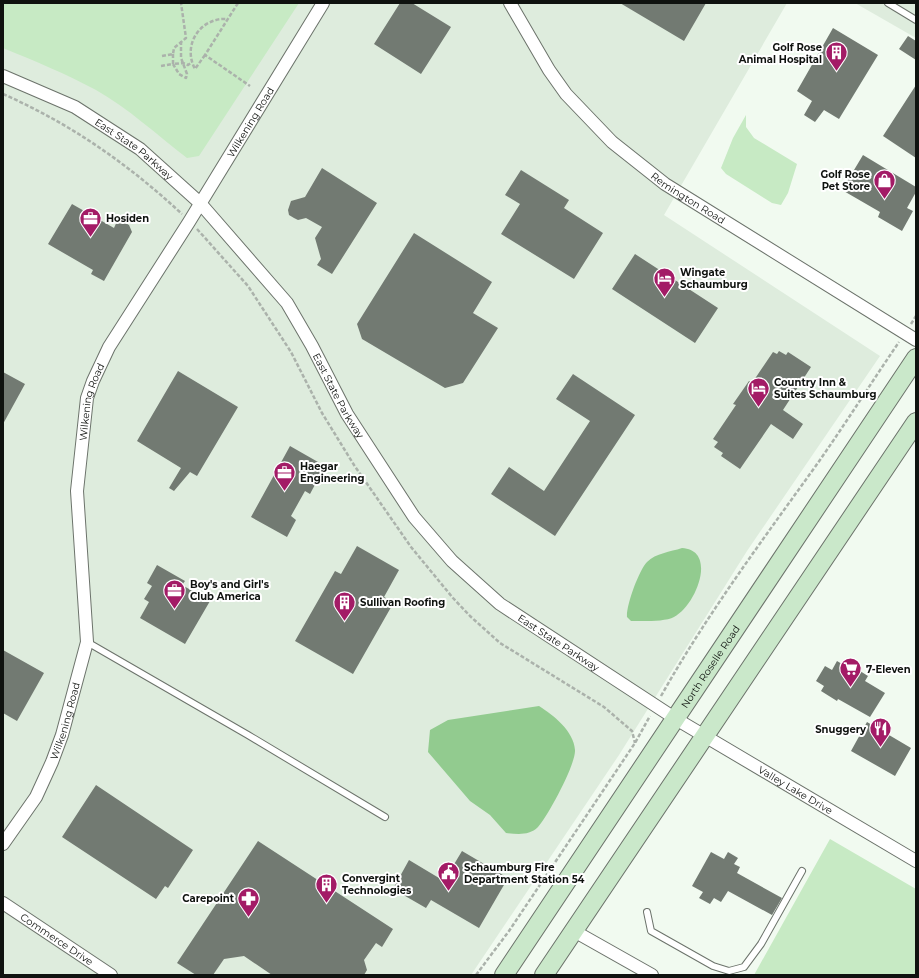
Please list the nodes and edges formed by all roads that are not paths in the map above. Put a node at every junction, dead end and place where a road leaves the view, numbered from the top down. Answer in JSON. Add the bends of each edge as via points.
{"nodes":[{"id":1,"x":323,"y":3,"type":"edge"},
{"id":2,"x":510,"y":3,"type":"edge"},
{"id":3,"x":888,"y":3,"type":"edge"},
{"id":4,"x":916,"y":20,"type":"edge"},
{"id":5,"x":3,"y":76,"type":"edge"},
{"id":6,"x":200,"y":203,"type":"junction"},
{"id":7,"x":916,"y":340,"type":"edge"},
{"id":8,"x":916,"y":358,"type":"edge"},
{"id":9,"x":916,"y":422,"type":"edge"},
{"id":10,"x":87,"y":642,"type":"junction"},
{"id":11,"x":676,"y":719,"type":"junction"},
{"id":12,"x":705,"y":737,"type":"junction"},
{"id":13,"x":385,"y":817,"type":"dead end"},
{"id":14,"x":3,"y":844,"type":"edge"},
{"id":15,"x":916,"y":861,"type":"edge"},
{"id":16,"x":802,"y":870,"type":"dead end"},
{"id":17,"x":3,"y":903,"type":"edge"},
{"id":18,"x":647,"y":912,"type":"dead end"},
{"id":19,"x":574,"y":932,"type":"junction"},
{"id":20,"x":111,"y":975,"type":"edge"},
{"id":21,"x":504,"y":975,"type":"edge"},
{"id":22,"x":544,"y":975,"type":"edge"},
{"id":23,"x":652,"y":975,"type":"edge"}],
"edges":[{"from":1,"to":6,"type":"street","name":"Wilkening Road"},
{"from":2,"to":7,"type":"street","name":"Remington Road","via":[[566,94],[612,142],[665,184]]},
{"from":3,"to":4,"type":"lane"},
{"from":5,"to":6,"type":"street","name":"East State Parkway","via":[[75,107],[94,119],[140,149]]},
{"from":6,"to":10,"type":"street","name":"Wilkening Road","via":[[110,347],[87,398],[77,491]]},
{"from":6,"to":11,"type":"street","name":"East State Parkway","via":[[287,303],[347,414],[376,460],[414,517],[452,561],[500,604]]},
{"from":8,"to":11,"type":"main road","name":"North Roselle Road"},
{"from":9,"to":12,"type":"main road"},
{"from":10,"to":13,"type":"lane"},
{"from":10,"to":14,"type":"street","name":"Wilkening Road","via":[[62,735],[52,762],[36,797]]},
{"from":11,"to":12,"type":"street","name":"Valley Lake Drive"},
{"from":11,"to":21,"type":"main road","name":"North Roselle Road"},
{"from":12,"to":15,"type":"street","name":"Valley Lake Drive"},
{"from":12,"to":19,"type":"main road"},
{"from":16,"to":18,"type":"lane","via":[[761,944],[744,967],[729,971],[713,966],[651,931]]},
{"from":17,"to":20,"type":"street","name":"Commerce Drive"},
{"from":19,"to":22,"type":"main road"},
{"from":19,"to":23,"type":"street"}]}
